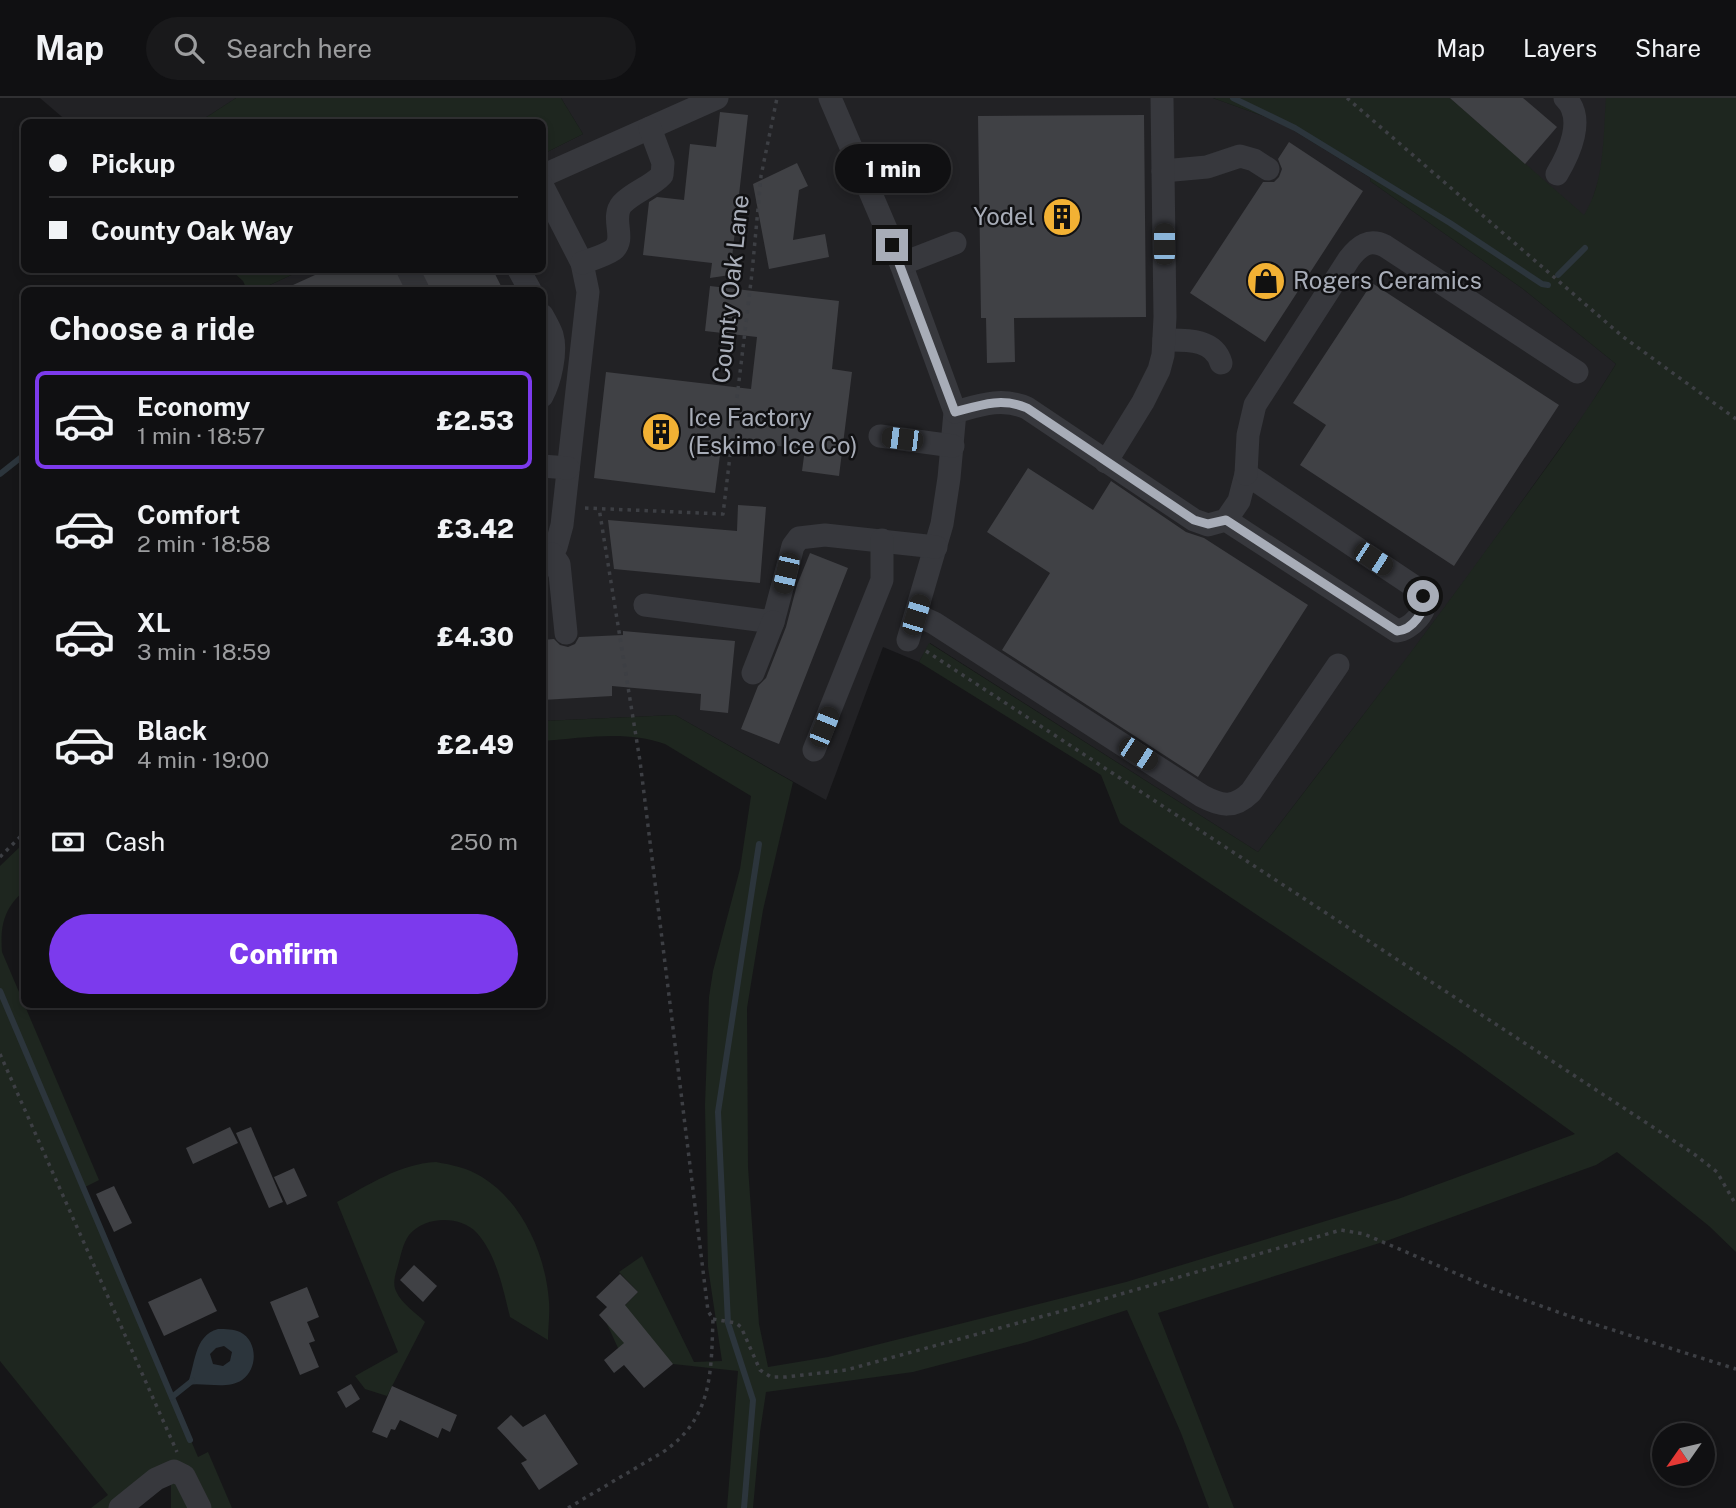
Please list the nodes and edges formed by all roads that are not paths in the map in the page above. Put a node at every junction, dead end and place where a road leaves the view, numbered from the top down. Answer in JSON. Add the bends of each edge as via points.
{"nodes":[{"id":1,"x":717,"y":98,"type":"edge"},
{"id":2,"x":830,"y":98,"type":"edge"},
{"id":3,"x":1163,"y":98,"type":"edge"},
{"id":4,"x":1565,"y":98,"type":"edge"},
{"id":5,"x":650,"y":128,"type":"junction"},
{"id":6,"x":1268,"y":169,"type":"dead end"},
{"id":7,"x":1163,"y":171,"type":"junction"},
{"id":8,"x":546,"y":174,"type":"edge"},
{"id":9,"x":1556,"y":174,"type":"dead end"},
{"id":10,"x":546,"y":194,"type":"edge"},
{"id":11,"x":955,"y":243,"type":"dead end"},
{"id":12,"x":582,"y":263,"type":"junction"},
{"id":13,"x":901,"y":264,"type":"junction"},
{"id":14,"x":546,"y":323,"type":"edge"},
{"id":15,"x":1164,"y":340,"type":"junction"},
{"id":16,"x":1221,"y":363,"type":"dead end"},
{"id":17,"x":1577,"y":372,"type":"dead end"},
{"id":18,"x":546,"y":386,"type":"edge"},
{"id":19,"x":955,"y":412,"type":"junction"},
{"id":20,"x":880,"y":436,"type":"dead end"},
{"id":21,"x":953,"y":446,"type":"junction"},
{"id":22,"x":1106,"y":462,"type":"junction"},
{"id":23,"x":546,"y":466,"type":"edge"},
{"id":24,"x":568,"y":468,"type":"junction"},
{"id":25,"x":1246,"y":474,"type":"junction"},
{"id":26,"x":1226,"y":520,"type":"junction"},
{"id":27,"x":883,"y":540,"type":"junction"},
{"id":28,"x":936,"y":547,"type":"junction"},
{"id":29,"x":547,"y":560,"type":"edge"},
{"id":30,"x":645,"y":605,"type":"dead end"},
{"id":31,"x":916,"y":615,"type":"junction"},
{"id":32,"x":773,"y":622,"type":"junction"},
{"id":33,"x":566,"y":633,"type":"dead end"},
{"id":34,"x":908,"y":640,"type":"road end"},
{"id":35,"x":1338,"y":665,"type":"dead end"},
{"id":36,"x":753,"y":673,"type":"dead end"},
{"id":37,"x":814,"y":750,"type":"dead end"},
{"id":38,"x":120,"y":1508,"type":"edge"},
{"id":39,"x":200,"y":1508,"type":"edge"}],
"edges":[{"from":1,"to":5,"type":"street"},
{"from":2,"to":13,"type":"street"},
{"from":3,"to":7,"type":"street"},
{"from":4,"to":9,"type":"street","via":[[1573,109],[1574,128],[1569,152]]},
{"from":5,"to":8,"type":"street"},
{"from":5,"to":12,"type":"street","via":[[663,176],[620,207],[617,246]]},
{"from":6,"to":7,"type":"street","via":[[1240,156],[1195,170]]},
{"from":7,"to":15,"type":"street"},
{"from":10,"to":12,"type":"street"},
{"from":11,"to":13,"type":"street"},
{"from":12,"to":24,"type":"street","via":[[588,284],[587,310]]},
{"from":13,"to":19,"type":"street"},
{"from":14,"to":18,"type":"street","via":[[553,345]]},
{"from":15,"to":16,"type":"street","via":[[1199,342],[1218,354]]},
{"from":15,"to":22,"type":"street","via":[[1161,363],[1138,413]]},
{"from":17,"to":25,"type":"street","via":[[1385,246],[1367,243],[1349,259],[1259,397],[1250,424]]},
{"from":19,"to":21,"type":"street"},
{"from":19,"to":22,"type":"street","via":[[993,402],[1020,404]]},
{"from":20,"to":21,"type":"street"},
{"from":21,"to":28,"type":"street"},
{"from":22,"to":26,"type":"street","via":[[1194,520],[1208,524]]},
{"from":23,"to":24,"type":"street"},
{"from":24,"to":29,"type":"street","via":[[559,540]]},
{"from":25,"to":26,"type":"street","via":[[1242,494]]},
{"from":25,"to":26,"type":"street","via":[[1415,587],[1424,606],[1407,629],[1391,629]]},
{"from":27,"to":28,"type":"street"},
{"from":27,"to":32,"type":"street","via":[[818,535],[797,540]]},
{"from":27,"to":37,"type":"street","via":[[880,586]]},
{"from":28,"to":31,"type":"street"},
{"from":29,"to":33,"type":"street","via":[[559,564]]},
{"from":30,"to":32,"type":"street"},
{"from":31,"to":34,"type":"street"},
{"from":31,"to":35,"type":"street","via":[[1224,806],[1251,792]]},
{"from":32,"to":36,"type":"street"},
{"from":38,"to":39,"type":"street","via":[[180,1464]]}]}
